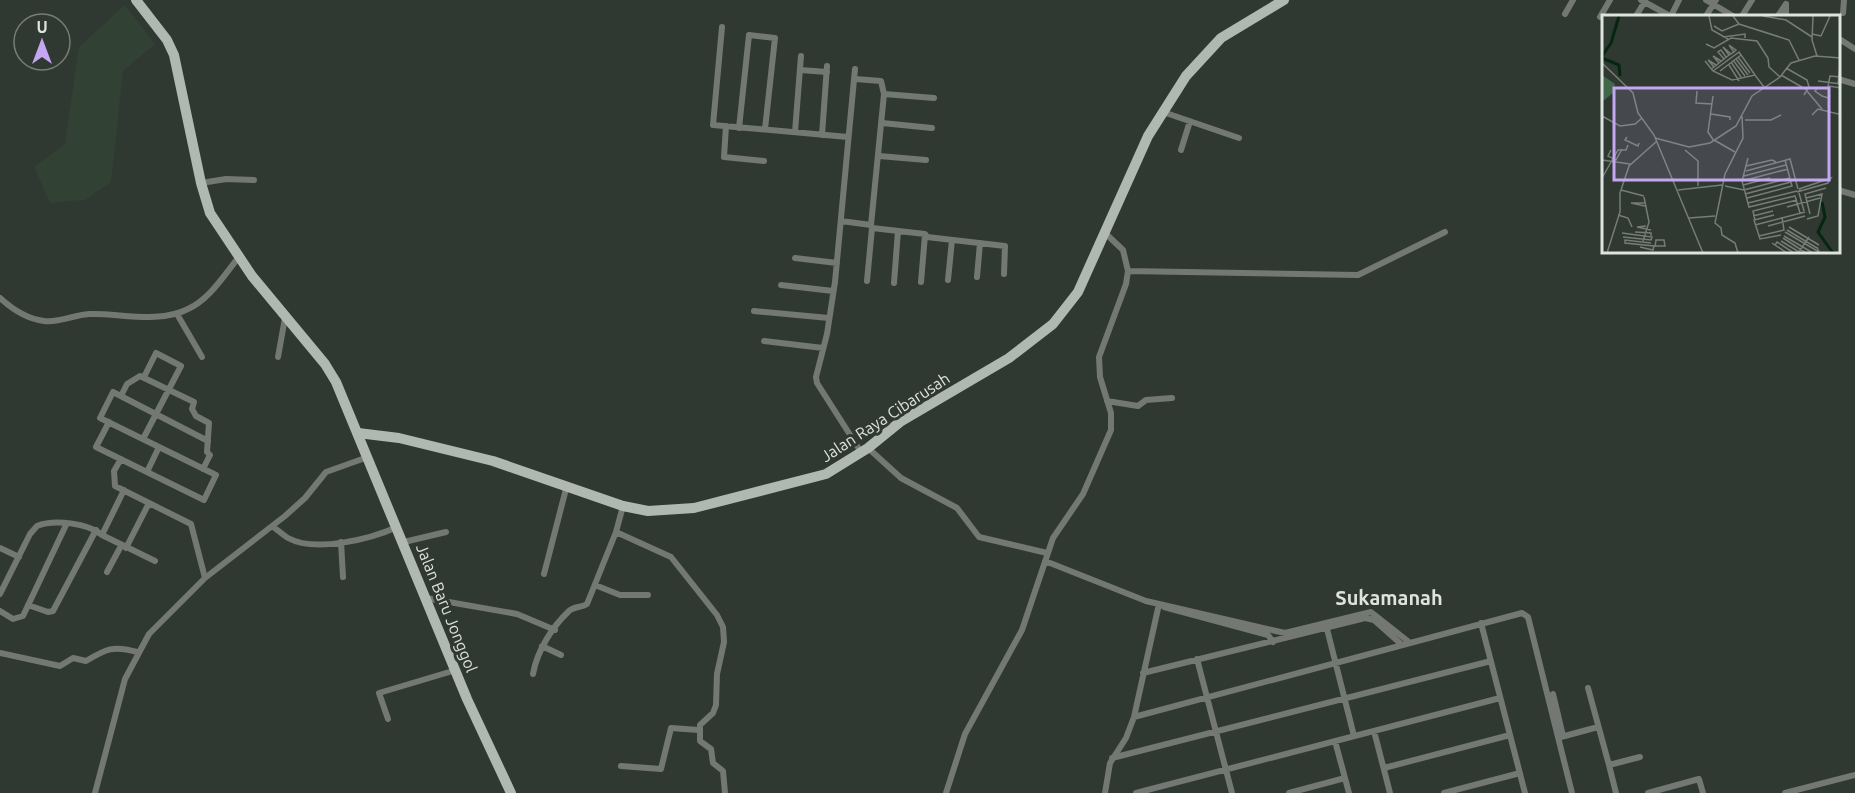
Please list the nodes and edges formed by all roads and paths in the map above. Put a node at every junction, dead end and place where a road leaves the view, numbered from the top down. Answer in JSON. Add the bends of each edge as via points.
{"nodes":[{"id":1,"x":136,"y":0,"type":"edge"},
{"id":2,"x":1284,"y":0,"type":"edge"},
{"id":3,"x":1573,"y":0,"type":"edge"},
{"id":4,"x":1610,"y":0,"type":"edge"},
{"id":5,"x":1679,"y":0,"type":"edge"},
{"id":6,"x":1706,"y":0,"type":"edge"},
{"id":7,"x":1752,"y":0,"type":"edge"},
{"id":8,"x":1844,"y":0,"type":"edge"},
{"id":9,"x":1644,"y":1,"type":"edge"},
{"id":10,"x":1714,"y":2,"type":"edge"},
{"id":11,"x":1843,"y":13,"type":"dead end"},
{"id":12,"x":1565,"y":14,"type":"dead end"},
{"id":13,"x":1637,"y":15,"type":"edge"},
{"id":14,"x":1668,"y":15,"type":"edge"},
{"id":15,"x":1671,"y":15,"type":"edge"},
{"id":16,"x":1732,"y":15,"type":"edge"},
{"id":17,"x":1743,"y":15,"type":"edge"},
{"id":18,"x":1779,"y":15,"type":"edge"},
{"id":19,"x":1786,"y":15,"type":"edge"},
{"id":20,"x":1600,"y":17,"type":"dead end"},
{"id":21,"x":722,"y":27,"type":"dead end"},
{"id":22,"x":1841,"y":40,"type":"dead end"},
{"id":23,"x":1855,"y":49,"type":"edge"},
{"id":24,"x":801,"y":56,"type":"dead end"},
{"id":25,"x":855,"y":69,"type":"dead end"},
{"id":26,"x":800,"y":70,"type":"junction"},
{"id":27,"x":1855,"y":78,"type":"edge"},
{"id":28,"x":855,"y":79,"type":"junction"},
{"id":29,"x":1840,"y":79,"type":"edge"},
{"id":30,"x":1855,"y":85,"type":"edge"},
{"id":31,"x":884,"y":94,"type":"junction"},
{"id":32,"x":934,"y":98,"type":"dead end"},
{"id":33,"x":1163,"y":112,"type":"junction"},
{"id":34,"x":1190,"y":121,"type":"junction"},
{"id":35,"x":882,"y":123,"type":"junction"},
{"id":36,"x":726,"y":126,"type":"junction"},
{"id":37,"x":739,"y":128,"type":"junction"},
{"id":38,"x":932,"y":128,"type":"dead end"},
{"id":39,"x":765,"y":129,"type":"junction"},
{"id":40,"x":795,"y":132,"type":"junction"},
{"id":41,"x":822,"y":135,"type":"junction"},
{"id":42,"x":848,"y":137,"type":"junction"},
{"id":43,"x":1239,"y":138,"type":"dead end"},
{"id":44,"x":1181,"y":150,"type":"dead end"},
{"id":45,"x":879,"y":156,"type":"junction"},
{"id":46,"x":926,"y":160,"type":"dead end"},
{"id":47,"x":764,"y":161,"type":"dead end"},
{"id":48,"x":254,"y":180,"type":"dead end"},
{"id":49,"x":201,"y":183,"type":"junction"},
{"id":50,"x":1840,"y":190,"type":"edge"},
{"id":51,"x":1855,"y":195,"type":"edge"},
{"id":52,"x":841,"y":221,"type":"junction"},
{"id":53,"x":872,"y":227,"type":"junction"},
{"id":54,"x":898,"y":231,"type":"junction"},
{"id":55,"x":1104,"y":232,"type":"junction"},
{"id":56,"x":1444,"y":232,"type":"dead end"},
{"id":57,"x":925,"y":234,"type":"junction"},
{"id":58,"x":952,"y":240,"type":"junction"},
{"id":59,"x":980,"y":243,"type":"junction"},
{"id":60,"x":239,"y":257,"type":"junction"},
{"id":61,"x":795,"y":258,"type":"dead end"},
{"id":62,"x":837,"y":263,"type":"junction"},
{"id":63,"x":1128,"y":271,"type":"junction"},
{"id":64,"x":1004,"y":274,"type":"dead end"},
{"id":65,"x":977,"y":277,"type":"dead end"},
{"id":66,"x":948,"y":280,"type":"dead end"},
{"id":67,"x":867,"y":281,"type":"dead end"},
{"id":68,"x":921,"y":282,"type":"dead end"},
{"id":69,"x":894,"y":283,"type":"dead end"},
{"id":70,"x":781,"y":285,"type":"dead end"},
{"id":71,"x":833,"y":291,"type":"junction"},
{"id":72,"x":0,"y":298,"type":"edge"},
{"id":73,"x":754,"y":310,"type":"dead end"},
{"id":74,"x":177,"y":314,"type":"junction"},
{"id":75,"x":285,"y":318,"type":"junction"},
{"id":76,"x":829,"y":318,"type":"junction"},
{"id":77,"x":764,"y":341,"type":"dead end"},
{"id":78,"x":823,"y":348,"type":"junction"},
{"id":79,"x":202,"y":357,"type":"dead end"},
{"id":80,"x":278,"y":357,"type":"dead end"},
{"id":81,"x":144,"y":377,"type":"junction"},
{"id":82,"x":168,"y":390,"type":"junction"},
{"id":83,"x":121,"y":396,"type":"junction"},
{"id":84,"x":1172,"y":398,"type":"dead end"},
{"id":85,"x":1107,"y":401,"type":"junction"},
{"id":86,"x":156,"y":414,"type":"junction"},
{"id":87,"x":109,"y":422,"type":"junction"},
{"id":88,"x":358,"y":433,"type":"junction"},
{"id":89,"x":143,"y":439,"type":"junction"},
{"id":90,"x":208,"y":441,"type":"junction"},
{"id":91,"x":159,"y":447,"type":"junction"},
{"id":92,"x":864,"y":450,"type":"junction"},
{"id":93,"x":369,"y":457,"type":"junction"},
{"id":94,"x":121,"y":459,"type":"junction"},
{"id":95,"x":203,"y":469,"type":"junction"},
{"id":96,"x":147,"y":472,"type":"junction"},
{"id":97,"x":567,"y":485,"type":"junction"},
{"id":98,"x":124,"y":490,"type":"junction"},
{"id":99,"x":149,"y":503,"type":"junction"},
{"id":100,"x":622,"y":506,"type":"junction"},
{"id":101,"x":66,"y":525,"type":"junction"},
{"id":102,"x":273,"y":527,"type":"junction"},
{"id":103,"x":398,"y":527,"type":"junction"},
{"id":104,"x":96,"y":530,"type":"junction"},
{"id":105,"x":446,"y":532,"type":"dead end"},
{"id":106,"x":616,"y":532,"type":"junction"},
{"id":107,"x":102,"y":535,"type":"junction"},
{"id":108,"x":341,"y":542,"type":"junction"},
{"id":109,"x":404,"y":542,"type":"junction"},
{"id":110,"x":124,"y":547,"type":"junction"},
{"id":111,"x":0,"y":548,"type":"edge"},
{"id":112,"x":1047,"y":553,"type":"junction"},
{"id":113,"x":19,"y":557,"type":"junction"},
{"id":114,"x":155,"y":561,"type":"dead end"},
{"id":115,"x":1045,"y":561,"type":"junction"},
{"id":116,"x":107,"y":572,"type":"dead end"},
{"id":117,"x":544,"y":574,"type":"dead end"},
{"id":118,"x":344,"y":576,"type":"dead end"},
{"id":119,"x":205,"y":578,"type":"junction"},
{"id":120,"x":3,"y":580,"type":"edge"},
{"id":121,"x":595,"y":585,"type":"junction"},
{"id":122,"x":0,"y":594,"type":"edge"},
{"id":123,"x":648,"y":595,"type":"dead end"},
{"id":124,"x":426,"y":598,"type":"junction"},
{"id":125,"x":28,"y":604,"type":"junction"},
{"id":126,"x":1158,"y":604,"type":"junction"},
{"id":127,"x":0,"y":611,"type":"edge"},
{"id":128,"x":1481,"y":623,"type":"junction"},
{"id":129,"x":1327,"y":629,"type":"junction"},
{"id":130,"x":555,"y":630,"type":"junction"},
{"id":131,"x":1273,"y":642,"type":"junction"},
{"id":132,"x":1409,"y":642,"type":"junction"},
{"id":133,"x":1401,"y":644,"type":"junction"},
{"id":134,"x":542,"y":646,"type":"junction"},
{"id":135,"x":137,"y":652,"type":"junction"},
{"id":136,"x":0,"y":653,"type":"edge"},
{"id":137,"x":561,"y":656,"type":"dead end"},
{"id":138,"x":1197,"y":659,"type":"junction"},
{"id":139,"x":1335,"y":661,"type":"junction"},
{"id":140,"x":1491,"y":661,"type":"junction"},
{"id":141,"x":456,"y":670,"type":"junction"},
{"id":142,"x":1143,"y":673,"type":"junction"},
{"id":143,"x":533,"y":674,"type":"dead end"},
{"id":144,"x":1588,"y":688,"type":"dead end"},
{"id":145,"x":1553,"y":694,"type":"dead end"},
{"id":146,"x":1207,"y":695,"type":"junction"},
{"id":147,"x":1345,"y":698,"type":"junction"},
{"id":148,"x":1500,"y":698,"type":"junction"},
{"id":149,"x":1134,"y":717,"type":"junction"},
{"id":150,"x":388,"y":719,"type":"dead end"},
{"id":151,"x":1598,"y":727,"type":"junction"},
{"id":152,"x":699,"y":730,"type":"junction"},
{"id":153,"x":1374,"y":731,"type":"junction"},
{"id":154,"x":1216,"y":732,"type":"junction"},
{"id":155,"x":1510,"y":735,"type":"junction"},
{"id":156,"x":1354,"y":736,"type":"junction"},
{"id":157,"x":1561,"y":737,"type":"junction"},
{"id":158,"x":1335,"y":741,"type":"junction"},
{"id":159,"x":1640,"y":757,"type":"dead end"},
{"id":160,"x":1112,"y":758,"type":"junction"},
{"id":161,"x":1609,"y":765,"type":"junction"},
{"id":162,"x":621,"y":766,"type":"dead end"},
{"id":163,"x":1384,"y":768,"type":"junction"},
{"id":164,"x":1226,"y":770,"type":"junction"},
{"id":165,"x":1520,"y":773,"type":"junction"},
{"id":166,"x":1855,"y":775,"type":"edge"},
{"id":167,"x":1345,"y":778,"type":"junction"},
{"id":168,"x":95,"y":793,"type":"edge"},
{"id":169,"x":511,"y":793,"type":"edge"},
{"id":170,"x":725,"y":793,"type":"edge"},
{"id":171,"x":946,"y":793,"type":"edge"},
{"id":172,"x":1105,"y":793,"type":"edge"},
{"id":173,"x":1136,"y":793,"type":"edge"},
{"id":174,"x":1232,"y":793,"type":"edge"},
{"id":175,"x":1289,"y":793,"type":"edge"},
{"id":176,"x":1349,"y":793,"type":"edge"},
{"id":177,"x":1390,"y":793,"type":"edge"},
{"id":178,"x":1444,"y":793,"type":"edge"},
{"id":179,"x":1525,"y":793,"type":"edge"},
{"id":180,"x":1572,"y":793,"type":"edge"},
{"id":181,"x":1616,"y":793,"type":"edge"},
{"id":182,"x":1648,"y":793,"type":"edge"},
{"id":183,"x":1704,"y":793,"type":"edge"},
{"id":184,"x":1785,"y":793,"type":"edge"}],
"edges":[{"from":1,"to":49,"type":"main road","name":"Jalan Baru Jonggol","via":[[174,55]]},
{"from":2,"to":33,"type":"main road","name":"Jalan Raya Cibarusah","via":[[1212,46],[1192,67]]},
{"from":3,"to":12,"type":"street"},
{"from":4,"to":20,"type":"street"},
{"from":5,"to":15,"type":"street"},
{"from":6,"to":10,"type":"street"},
{"from":7,"to":17,"type":"street"},
{"from":8,"to":11,"type":"street"},
{"from":9,"to":13,"type":"street"},
{"from":9,"to":14,"type":"street"},
{"from":10,"to":16,"type":"street"},
{"from":18,"to":19,"type":"street","via":[[1785,4]]},
{"from":21,"to":36,"type":"street","via":[[712,123]]},
{"from":22,"to":23,"type":"street"},
{"from":24,"to":26,"type":"street"},
{"from":25,"to":28,"type":"street"},
{"from":26,"to":40,"type":"street"},
{"from":26,"to":41,"type":"street","via":[[827,69]]},
{"from":27,"to":30,"type":"street"},
{"from":28,"to":31,"type":"street","via":[[881,81]]},
{"from":28,"to":42,"type":"street"},
{"from":29,"to":30,"type":"street"},
{"from":31,"to":32,"type":"street"},
{"from":31,"to":35,"type":"street"},
{"from":33,"to":34,"type":"street"},
{"from":33,"to":55,"type":"main road","name":"Jalan Raya Cibarusah"},
{"from":34,"to":43,"type":"street"},
{"from":34,"to":44,"type":"street"},
{"from":35,"to":38,"type":"street"},
{"from":35,"to":45,"type":"street"},
{"from":36,"to":37,"type":"street"},
{"from":36,"to":47,"type":"street","via":[[724,157]]},
{"from":37,"to":39,"type":"street"},
{"from":37,"to":39,"type":"street","via":[[749,35],[775,38]]},
{"from":39,"to":40,"type":"street"},
{"from":40,"to":41,"type":"street"},
{"from":41,"to":42,"type":"street"},
{"from":42,"to":52,"type":"street"},
{"from":45,"to":46,"type":"street"},
{"from":45,"to":53,"type":"street"},
{"from":48,"to":49,"type":"street"},
{"from":49,"to":60,"type":"main road","name":"Jalan Baru Jonggol","via":[[210,213]]},
{"from":50,"to":51,"type":"street"},
{"from":52,"to":53,"type":"street"},
{"from":52,"to":62,"type":"street"},
{"from":53,"to":54,"type":"street"},
{"from":53,"to":67,"type":"street"},
{"from":54,"to":57,"type":"street"},
{"from":54,"to":69,"type":"street"},
{"from":55,"to":63,"type":"street","via":[[1123,250]]},
{"from":55,"to":92,"type":"main road","name":"Jalan Raya Cibarusah","via":[[1078,292],[1044,332],[1009,358],[900,422]]},
{"from":56,"to":63,"type":"street","via":[[1358,275]]},
{"from":57,"to":58,"type":"street"},
{"from":57,"to":68,"type":"street"},
{"from":58,"to":59,"type":"street"},
{"from":58,"to":66,"type":"street"},
{"from":59,"to":64,"type":"street","via":[[1005,246]]},
{"from":59,"to":65,"type":"street"},
{"from":60,"to":74,"type":"street","via":[[202,300]]},
{"from":60,"to":75,"type":"main road","name":"Jalan Baru Jonggol"},
{"from":61,"to":62,"type":"street"},
{"from":62,"to":71,"type":"street"},
{"from":63,"to":85,"type":"street","via":[[1099,357]]},
{"from":70,"to":71,"type":"street"},
{"from":71,"to":76,"type":"street"},
{"from":72,"to":74,"type":"street","via":[[17,311],[43,321],[88,314]]},
{"from":73,"to":76,"type":"street"},
{"from":74,"to":79,"type":"street"},
{"from":75,"to":80,"type":"street"},
{"from":75,"to":88,"type":"main road","name":"Jalan Baru Jonggol","via":[[331,373]]},
{"from":76,"to":78,"type":"street"},
{"from":77,"to":78,"type":"street"},
{"from":78,"to":92,"type":"street","via":[[816,370],[817,383]]},
{"from":81,"to":82,"type":"street"},
{"from":81,"to":82,"type":"street","via":[[156,353],[181,366]]},
{"from":81,"to":83,"type":"street","via":[[126,384]]},
{"from":82,"to":86,"type":"street"},
{"from":82,"to":90,"type":"street","via":[[194,402],[196,416],[209,423]]},
{"from":83,"to":86,"type":"street"},
{"from":83,"to":87,"type":"street","via":[[113,392],[100,418]]},
{"from":84,"to":85,"type":"street","via":[[1146,400],[1138,406]]},
{"from":85,"to":112,"type":"street","via":[[1112,421],[1109,438],[1083,494]]},
{"from":86,"to":89,"type":"street"},
{"from":86,"to":90,"type":"street"},
{"from":87,"to":89,"type":"street"},
{"from":87,"to":94,"type":"street","via":[[96,447]]},
{"from":88,"to":93,"type":"main road","name":"Jalan Baru Jonggol"},
{"from":88,"to":97,"type":"main road","name":"Jalan Raya Cibarusah","via":[[382,434],[482,458]]},
{"from":89,"to":91,"type":"street"},
{"from":90,"to":95,"type":"street","via":[[210,455]]},
{"from":91,"to":95,"type":"street"},
{"from":91,"to":96,"type":"street"},
{"from":92,"to":100,"type":"main road","name":"Jalan Raya Cibarusah","via":[[826,474],[694,508],[659,511]]},
{"from":92,"to":112,"type":"street","via":[[901,478],[957,508],[979,537]]},
{"from":93,"to":102,"type":"street","via":[[326,472]]},
{"from":93,"to":103,"type":"main road","name":"Jalan Baru Jonggol"},
{"from":94,"to":96,"type":"street"},
{"from":94,"to":98,"type":"street","via":[[114,471],[116,486]]},
{"from":95,"to":96,"type":"street","via":[[216,476],[204,500]]},
{"from":97,"to":100,"type":"main road","name":"Jalan Raya Cibarusah"},
{"from":97,"to":117,"type":"street"},
{"from":98,"to":99,"type":"street"},
{"from":98,"to":107,"type":"street"},
{"from":99,"to":110,"type":"street"},
{"from":99,"to":119,"type":"street","via":[[191,524]]},
{"from":100,"to":106,"type":"street"},
{"from":101,"to":104,"type":"street"},
{"from":101,"to":113,"type":"street","via":[[37,526]]},
{"from":101,"to":125,"type":"street"},
{"from":102,"to":108,"type":"street","via":[[299,542]]},
{"from":102,"to":119,"type":"street"},
{"from":103,"to":108,"type":"street","via":[[371,538]]},
{"from":103,"to":109,"type":"main road","name":"Jalan Baru Jonggol"},
{"from":104,"to":107,"type":"street"},
{"from":104,"to":125,"type":"street","via":[[53,611]]},
{"from":105,"to":109,"type":"street"},
{"from":106,"to":121,"type":"street"},
{"from":106,"to":152,"type":"street","via":[[670,557],[723,627],[716,705]]},
{"from":107,"to":110,"type":"street"},
{"from":108,"to":118,"type":"street"},
{"from":109,"to":124,"type":"main road","name":"Jalan Baru Jonggol"},
{"from":110,"to":114,"type":"street"},
{"from":110,"to":116,"type":"street"},
{"from":111,"to":113,"type":"street"},
{"from":112,"to":115,"type":"street"},
{"from":113,"to":120,"type":"street"},
{"from":115,"to":126,"type":"street"},
{"from":115,"to":171,"type":"street","via":[[1022,630],[965,734]]},
{"from":119,"to":135,"type":"street","via":[[159,622]]},
{"from":120,"to":122,"type":"street"},
{"from":121,"to":123,"type":"street","via":[[620,595]]},
{"from":121,"to":130,"type":"street","via":[[587,604],[570,610]]},
{"from":124,"to":130,"type":"street","via":[[517,614]]},
{"from":124,"to":141,"type":"main road","name":"Jalan Baru Jonggol"},
{"from":125,"to":127,"type":"street","via":[[18,619]]},
{"from":126,"to":131,"type":"street","via":[[1268,635]]},
{"from":126,"to":132,"type":"street","via":[[1285,633],[1371,612]]},
{"from":126,"to":142,"type":"street"},
{"from":128,"to":132,"type":"street"},
{"from":128,"to":140,"type":"street"},
{"from":128,"to":157,"type":"street","via":[[1518,614],[1528,617]]},
{"from":129,"to":131,"type":"street"},
{"from":129,"to":133,"type":"street","via":[[1370,618]]},
{"from":129,"to":139,"type":"street"},
{"from":130,"to":134,"type":"street"},
{"from":131,"to":138,"type":"street"},
{"from":132,"to":133,"type":"street"},
{"from":133,"to":139,"type":"street"},
{"from":134,"to":137,"type":"street"},
{"from":134,"to":143,"type":"street"},
{"from":135,"to":136,"type":"street","via":[[99,651],[86,661],[73,658],[60,666]]},
{"from":135,"to":168,"type":"street","via":[[122,688]]},
{"from":138,"to":142,"type":"street"},
{"from":138,"to":146,"type":"street"},
{"from":139,"to":146,"type":"street"},
{"from":139,"to":147,"type":"street"},
{"from":140,"to":147,"type":"street"},
{"from":140,"to":148,"type":"street"},
{"from":141,"to":150,"type":"street","via":[[379,693]]},
{"from":141,"to":169,"type":"main road","name":"Jalan Baru Jonggol"},
{"from":142,"to":149,"type":"street"},
{"from":144,"to":151,"type":"street"},
{"from":145,"to":157,"type":"street"},
{"from":146,"to":149,"type":"street"},
{"from":146,"to":154,"type":"street"},
{"from":147,"to":154,"type":"street"},
{"from":147,"to":156,"type":"street"},
{"from":148,"to":153,"type":"street"},
{"from":148,"to":155,"type":"street"},
{"from":149,"to":160,"type":"street"},
{"from":151,"to":157,"type":"street"},
{"from":151,"to":161,"type":"street"},
{"from":152,"to":162,"type":"street","via":[[671,728],[661,769]]},
{"from":152,"to":170,"type":"street","via":[[700,741],[711,749],[714,763],[723,771]]},
{"from":153,"to":156,"type":"street"},
{"from":153,"to":163,"type":"street"},
{"from":154,"to":160,"type":"street"},
{"from":154,"to":164,"type":"street"},
{"from":155,"to":163,"type":"street"},
{"from":155,"to":165,"type":"street"},
{"from":156,"to":158,"type":"street"},
{"from":157,"to":180,"type":"street"},
{"from":158,"to":164,"type":"street"},
{"from":158,"to":167,"type":"street"},
{"from":159,"to":161,"type":"street"},
{"from":160,"to":172,"type":"street"},
{"from":161,"to":181,"type":"street"},
{"from":163,"to":177,"type":"street"},
{"from":164,"to":173,"type":"street"},
{"from":164,"to":174,"type":"street"},
{"from":165,"to":178,"type":"street"},
{"from":165,"to":179,"type":"street"},
{"from":166,"to":184,"type":"street"},
{"from":167,"to":175,"type":"street"},
{"from":167,"to":176,"type":"street"},
{"from":182,"to":183,"type":"street","via":[[1699,779]]}]}
